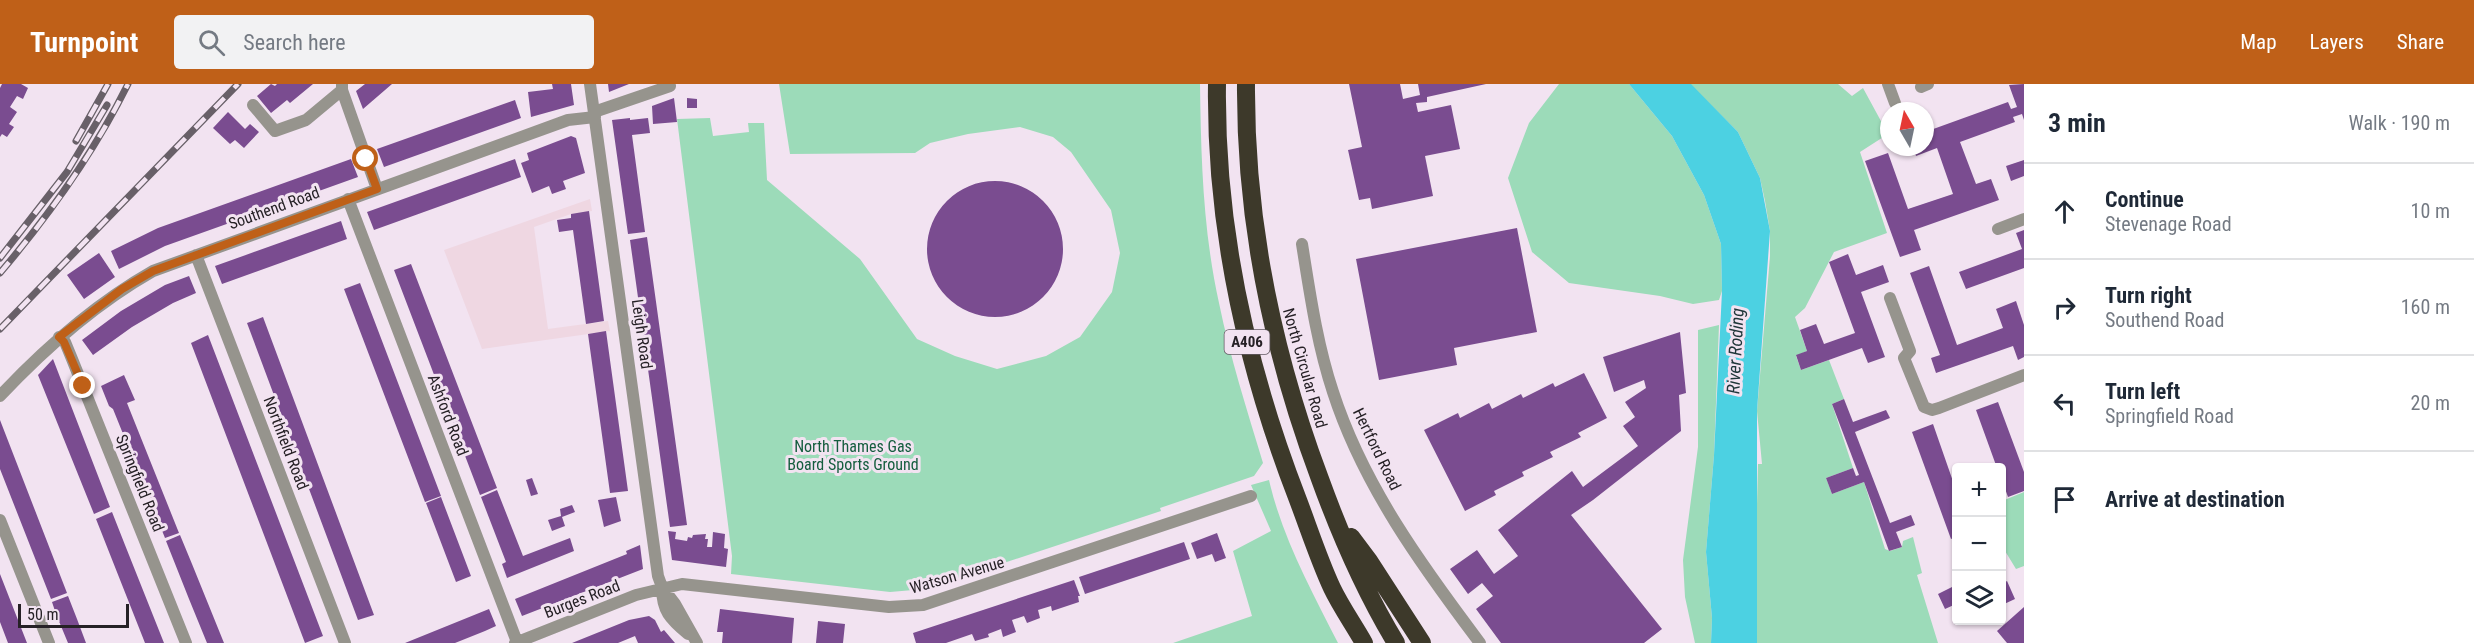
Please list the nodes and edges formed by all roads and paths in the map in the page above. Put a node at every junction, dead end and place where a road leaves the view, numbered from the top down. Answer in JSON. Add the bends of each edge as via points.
{"nodes":[{"id":1,"x":591,"y":84,"type":"edge"},
{"id":2,"x":1217,"y":84,"type":"edge"},
{"id":3,"x":1246,"y":84,"type":"edge"},
{"id":4,"x":1888,"y":84,"type":"edge"},
{"id":5,"x":670,"y":86,"type":"dead end"},
{"id":6,"x":342,"y":87,"type":"edge"},
{"id":7,"x":1895,"y":102,"type":"edge"},
{"id":8,"x":253,"y":105,"type":"dead end"},
{"id":9,"x":595,"y":114,"type":"junction"},
{"id":10,"x":377,"y":189,"type":"junction"},
{"id":11,"x":348,"y":199,"type":"junction"},
{"id":12,"x":2024,"y":219,"type":"edge"},
{"id":13,"x":1998,"y":229,"type":"dead end"},
{"id":14,"x":1302,"y":244,"type":"dead end"},
{"id":15,"x":196,"y":255,"type":"junction"},
{"id":16,"x":1890,"y":298,"type":"dead end"},
{"id":17,"x":59,"y":337,"type":"junction"},
{"id":18,"x":2024,"y":375,"type":"edge"},
{"id":19,"x":0,"y":396,"type":"edge"},
{"id":20,"x":1251,"y":496,"type":"dead end"},
{"id":21,"x":1333,"y":514,"type":"junction"},
{"id":22,"x":0,"y":520,"type":"edge"},
{"id":23,"x":662,"y":587,"type":"junction"},
{"id":24,"x":1332,"y":589,"type":"junction"},
{"id":25,"x":695,"y":641,"type":"edge"},
{"id":26,"x":49,"y":643,"type":"edge"},
{"id":27,"x":186,"y":643,"type":"edge"},
{"id":28,"x":345,"y":643,"type":"edge"},
{"id":29,"x":516,"y":643,"type":"edge"},
{"id":30,"x":1357,"y":643,"type":"edge"},
{"id":31,"x":1364,"y":643,"type":"edge"},
{"id":32,"x":1396,"y":643,"type":"edge"},
{"id":33,"x":1422,"y":643,"type":"edge"},
{"id":34,"x":1480,"y":643,"type":"edge"}],
"edges":[{"from":1,"to":9,"type":"street","name":"Leigh Road"},
{"from":2,"to":24,"type":"highway","number":"A406","via":[[1222,207],[1234,289],[1277,446]]},
{"from":3,"to":21,"type":"highway","name":"North Circular Road","number":"A406","via":[[1251,204],[1263,283],[1284,372]]},
{"from":4,"to":7,"type":"street"},
{"from":5,"to":9,"type":"street","name":"Southend Road"},
{"from":6,"to":8,"type":"street","via":[[306,120],[275,131]]},
{"from":6,"to":10,"type":"street"},
{"from":9,"to":10,"type":"street","name":"Southend Road","via":[[568,120]]},
{"from":9,"to":23,"type":"street","name":"Leigh Road"},
{"from":10,"to":11,"type":"street","name":"Southend Road"},
{"from":11,"to":15,"type":"street","name":"Southend Road"},
{"from":11,"to":29,"type":"street","name":"Ashford Road"},
{"from":12,"to":13,"type":"street"},
{"from":14,"to":34,"type":"street","name":"Hertford Road","via":[[1332,390],[1353,444],[1402,534]]},
{"from":15,"to":17,"type":"street","name":"Southend Road","via":[[153,271],[122,289]]},
{"from":15,"to":28,"type":"street","name":"Northfield Road"},
{"from":16,"to":18,"type":"street","via":[[1910,351],[1904,358],[1924,407],[1939,408]]},
{"from":17,"to":19,"type":"street","name":"Southend Road"},
{"from":17,"to":27,"type":"street","name":"Springfield Road","via":[[72,358]]},
{"from":20,"to":23,"type":"street","name":"Watson Avenue","via":[[923,605],[889,607],[692,585]]},
{"from":21,"to":32,"type":"highway","name":"North Circular Road","number":"A406","via":[[1369,598]]},
{"from":21,"to":33,"type":"highway","number":"A406"},
{"from":22,"to":26,"type":"street"},
{"from":23,"to":25,"type":"street","via":[[662,605]]},
{"from":23,"to":29,"type":"street","name":"Burges Road"},
{"from":24,"to":30,"type":"highway","number":"A406"},
{"from":24,"to":31,"type":"highway","number":"A406"}]}
